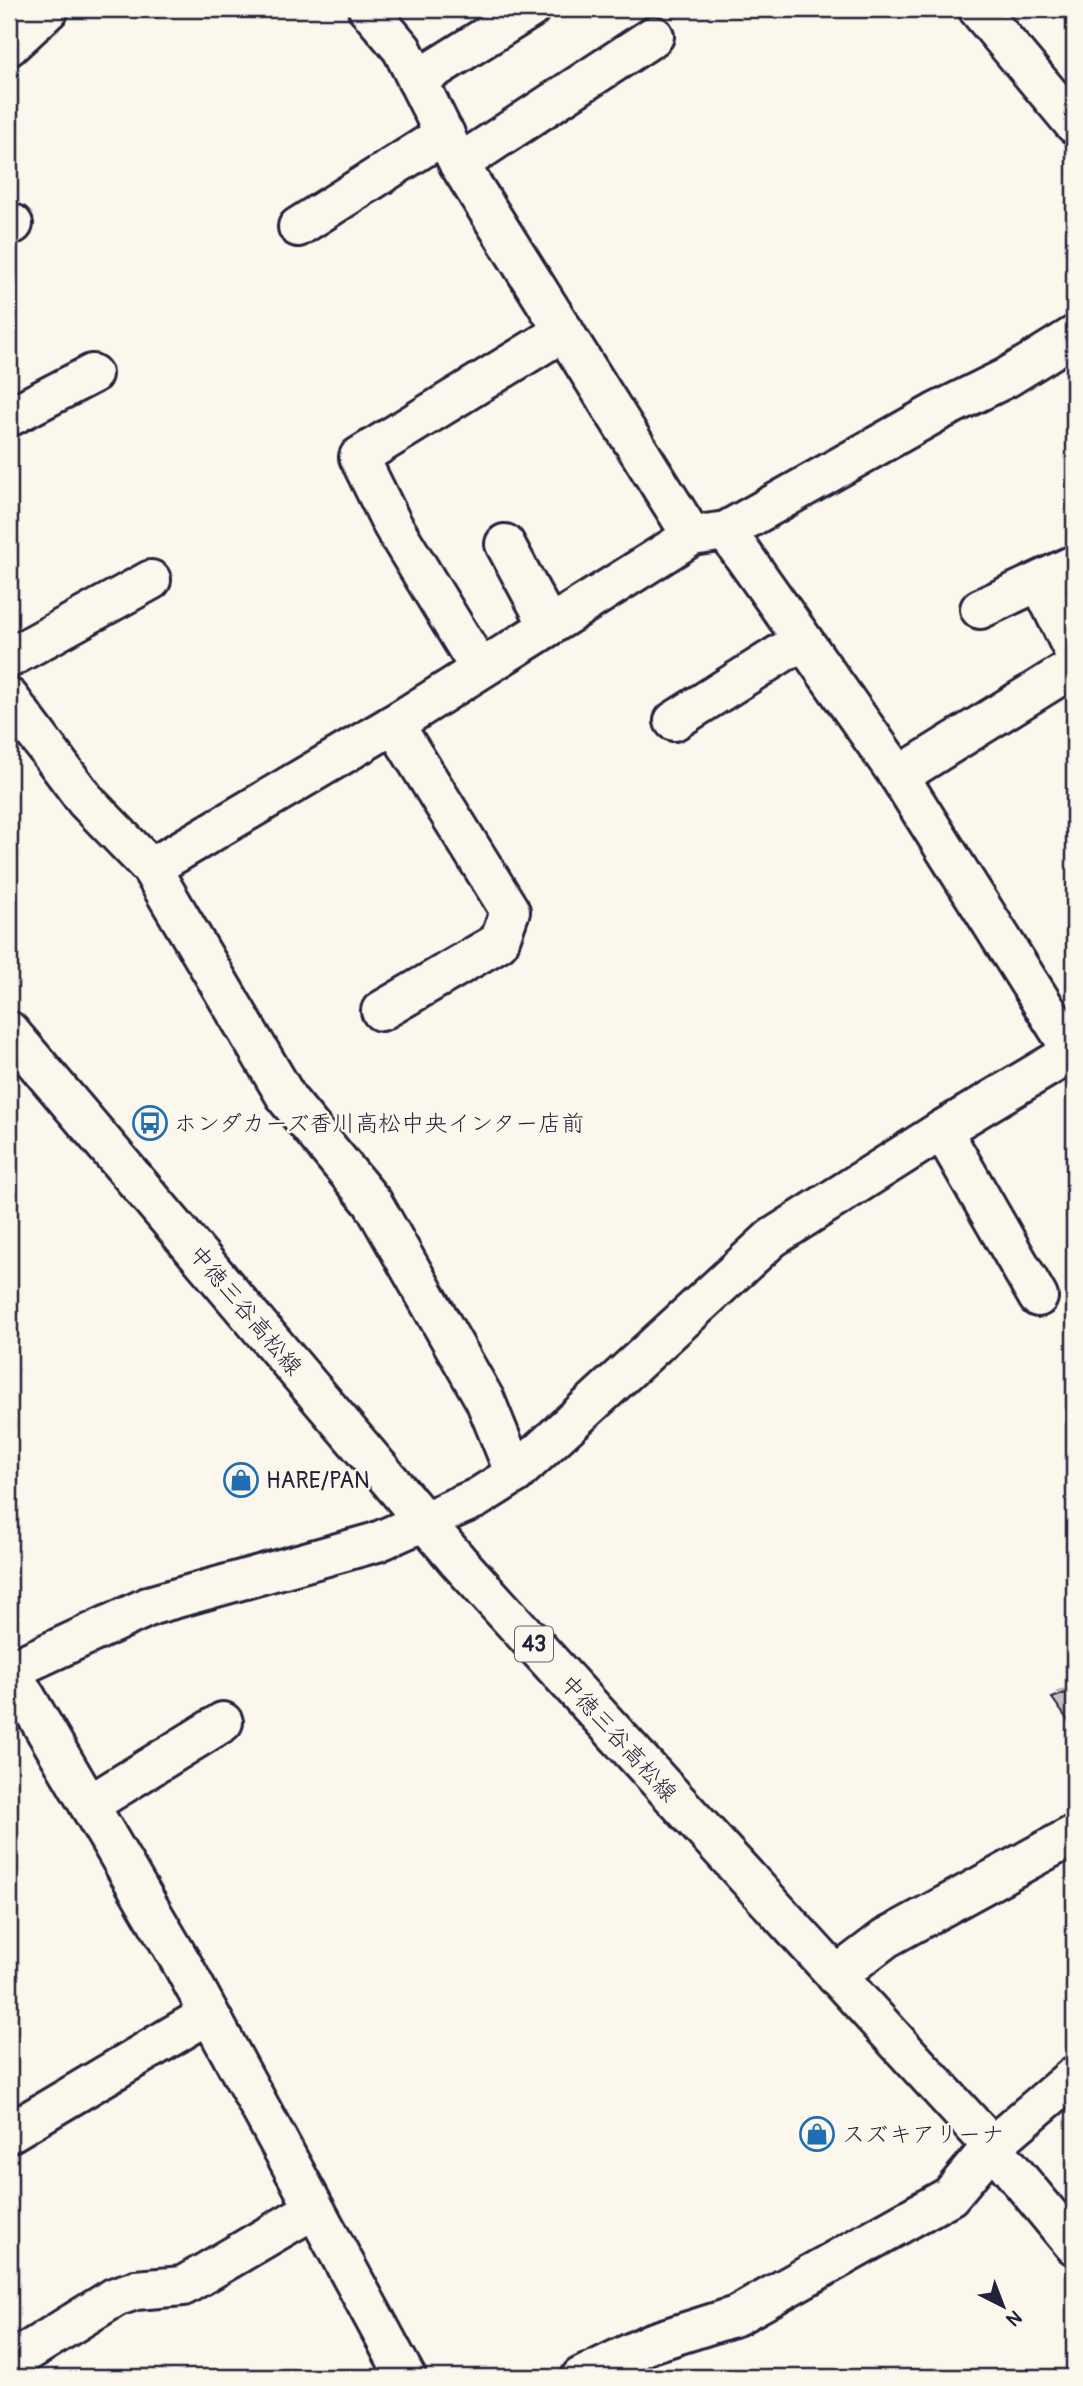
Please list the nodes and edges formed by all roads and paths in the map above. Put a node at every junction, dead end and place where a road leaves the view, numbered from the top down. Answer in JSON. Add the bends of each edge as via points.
{"nodes":[{"id":1,"x":49,"y":9,"type":"edge"},
{"id":2,"x":368,"y":9,"type":"edge"},
{"id":3,"x":530,"y":9,"type":"edge"},
{"id":4,"x":978,"y":9,"type":"edge"},
{"id":5,"x":654,"y":36,"type":"dead end"},
{"id":6,"x":9,"y":47,"type":"edge"},
{"id":7,"x":417,"y":80,"type":"junction"},
{"id":8,"x":1074,"y":124,"type":"edge"},
{"id":9,"x":452,"y":149,"type":"junction"},
{"id":10,"x":298,"y":227,"type":"dead end"},
{"id":11,"x":564,"y":331,"type":"junction"},
{"id":12,"x":1074,"y":337,"type":"edge"},
{"id":13,"x":92,"y":374,"type":"dead end"},
{"id":14,"x":9,"y":412,"type":"edge"},
{"id":15,"x":709,"y":534,"type":"junction"},
{"id":16,"x":505,"y":544,"type":"dead end"},
{"id":17,"x":1074,"y":565,"type":"edge"},
{"id":18,"x":150,"y":580,"type":"dead end"},
{"id":19,"x":1040,"y":582,"type":"junction"},
{"id":20,"x":980,"y":609,"type":"dead end"},
{"id":21,"x":549,"y":626,"type":"junction"},
{"id":22,"x":801,"y":641,"type":"junction"},
{"id":23,"x":1074,"y":652,"type":"edge"},
{"id":24,"x":9,"y":658,"type":"edge"},
{"id":25,"x":1074,"y":667,"type":"edge"},
{"id":26,"x":480,"y":669,"type":"junction"},
{"id":27,"x":9,"y":698,"type":"edge"},
{"id":28,"x":674,"y":721,"type":"dead end"},
{"id":29,"x":394,"y":724,"type":"junction"},
{"id":30,"x":899,"y":776,"type":"junction"},
{"id":31,"x":151,"y":868,"type":"junction"},
{"id":32,"x":381,"y":1011,"type":"dead end"},
{"id":33,"x":9,"y":1031,"type":"edge"},
{"id":34,"x":1074,"y":1053,"type":"edge"},
{"id":35,"x":942,"y":1130,"type":"junction"},
{"id":36,"x":1038,"y":1297,"type":"dead end"},
{"id":37,"x":515,"y":1475,"type":"junction"},
{"id":38,"x":424,"y":1521,"type":"junction"},
{"id":39,"x":9,"y":1669,"type":"edge"},
{"id":40,"x":223,"y":1722,"type":"dead end"},
{"id":41,"x":89,"y":1805,"type":"junction"},
{"id":42,"x":1074,"y":1835,"type":"edge"},
{"id":43,"x":836,"y":1976,"type":"junction"},
{"id":44,"x":209,"y":2014,"type":"junction"},
{"id":45,"x":1074,"y":2076,"type":"edge"},
{"id":46,"x":9,"y":2133,"type":"edge"},
{"id":47,"x":992,"y":2146,"type":"junction"},
{"id":48,"x":314,"y":2209,"type":"junction"},
{"id":49,"x":1074,"y":2245,"type":"edge"},
{"id":50,"x":9,"y":2363,"type":"edge"},
{"id":51,"x":406,"y":2377,"type":"edge"},
{"id":52,"x":580,"y":2377,"type":"edge"}],
"edges":[{"from":1,"to":6,"type":"street"},
{"from":2,"to":7,"type":"street","via":[[402,49]]},
{"from":3,"to":7,"type":"street"},
{"from":4,"to":8,"type":"street"},
{"from":5,"to":9,"type":"street"},
{"from":7,"to":9,"type":"street"},
{"from":9,"to":10,"type":"street"},
{"from":9,"to":11,"type":"street"},
{"from":11,"to":15,"type":"street"},
{"from":11,"to":26,"type":"street","via":[[359,457],[393,526]]},
{"from":12,"to":15,"type":"street","via":[[1006,378]]},
{"from":13,"to":14,"type":"street","via":[[11,416]]},
{"from":15,"to":21,"type":"street"},
{"from":15,"to":22,"type":"street"},
{"from":16,"to":21,"type":"street"},
{"from":17,"to":19,"type":"street"},
{"from":18,"to":24,"type":"street"},
{"from":19,"to":20,"type":"street"},
{"from":19,"to":23,"type":"street"},
{"from":21,"to":26,"type":"street"},
{"from":22,"to":28,"type":"street"},
{"from":22,"to":30,"type":"street"},
{"from":25,"to":30,"type":"street"},
{"from":26,"to":29,"type":"street"},
{"from":27,"to":31,"type":"street","via":[[86,801]]},
{"from":29,"to":31,"type":"street"},
{"from":29,"to":32,"type":"street","via":[[510,911],[499,942]]},
{"from":30,"to":34,"type":"street"},
{"from":31,"to":37,"type":"street","via":[[288,1100],[373,1203],[485,1400]]},
{"from":33,"to":38,"type":"street","name":"中徳三谷高松線","number":"43"},
{"from":34,"to":35,"type":"street"},
{"from":35,"to":36,"type":"street"},
{"from":35,"to":37,"type":"street","via":[[772,1238]]},
{"from":37,"to":38,"type":"street"},
{"from":38,"to":39,"type":"street","via":[[377,1542],[152,1605]]},
{"from":38,"to":43,"type":"street","name":"中徳三谷高松線","number":"43"},
{"from":39,"to":41,"type":"street"},
{"from":40,"to":41,"type":"street"},
{"from":41,"to":44,"type":"street"},
{"from":42,"to":43,"type":"street","via":[[886,1938]]},
{"from":43,"to":47,"type":"street","name":"中徳三谷高松線","number":"43"},
{"from":44,"to":46,"type":"street"},
{"from":44,"to":48,"type":"street"},
{"from":45,"to":47,"type":"street"},
{"from":47,"to":49,"type":"street","name":"中徳三谷高松線","number":"43"},
{"from":47,"to":52,"type":"street","via":[[950,2196],[748,2309],[651,2343]]},
{"from":48,"to":50,"type":"street","via":[[183,2286],[136,2290],[115,2297]]},
{"from":48,"to":51,"type":"street"}]}
